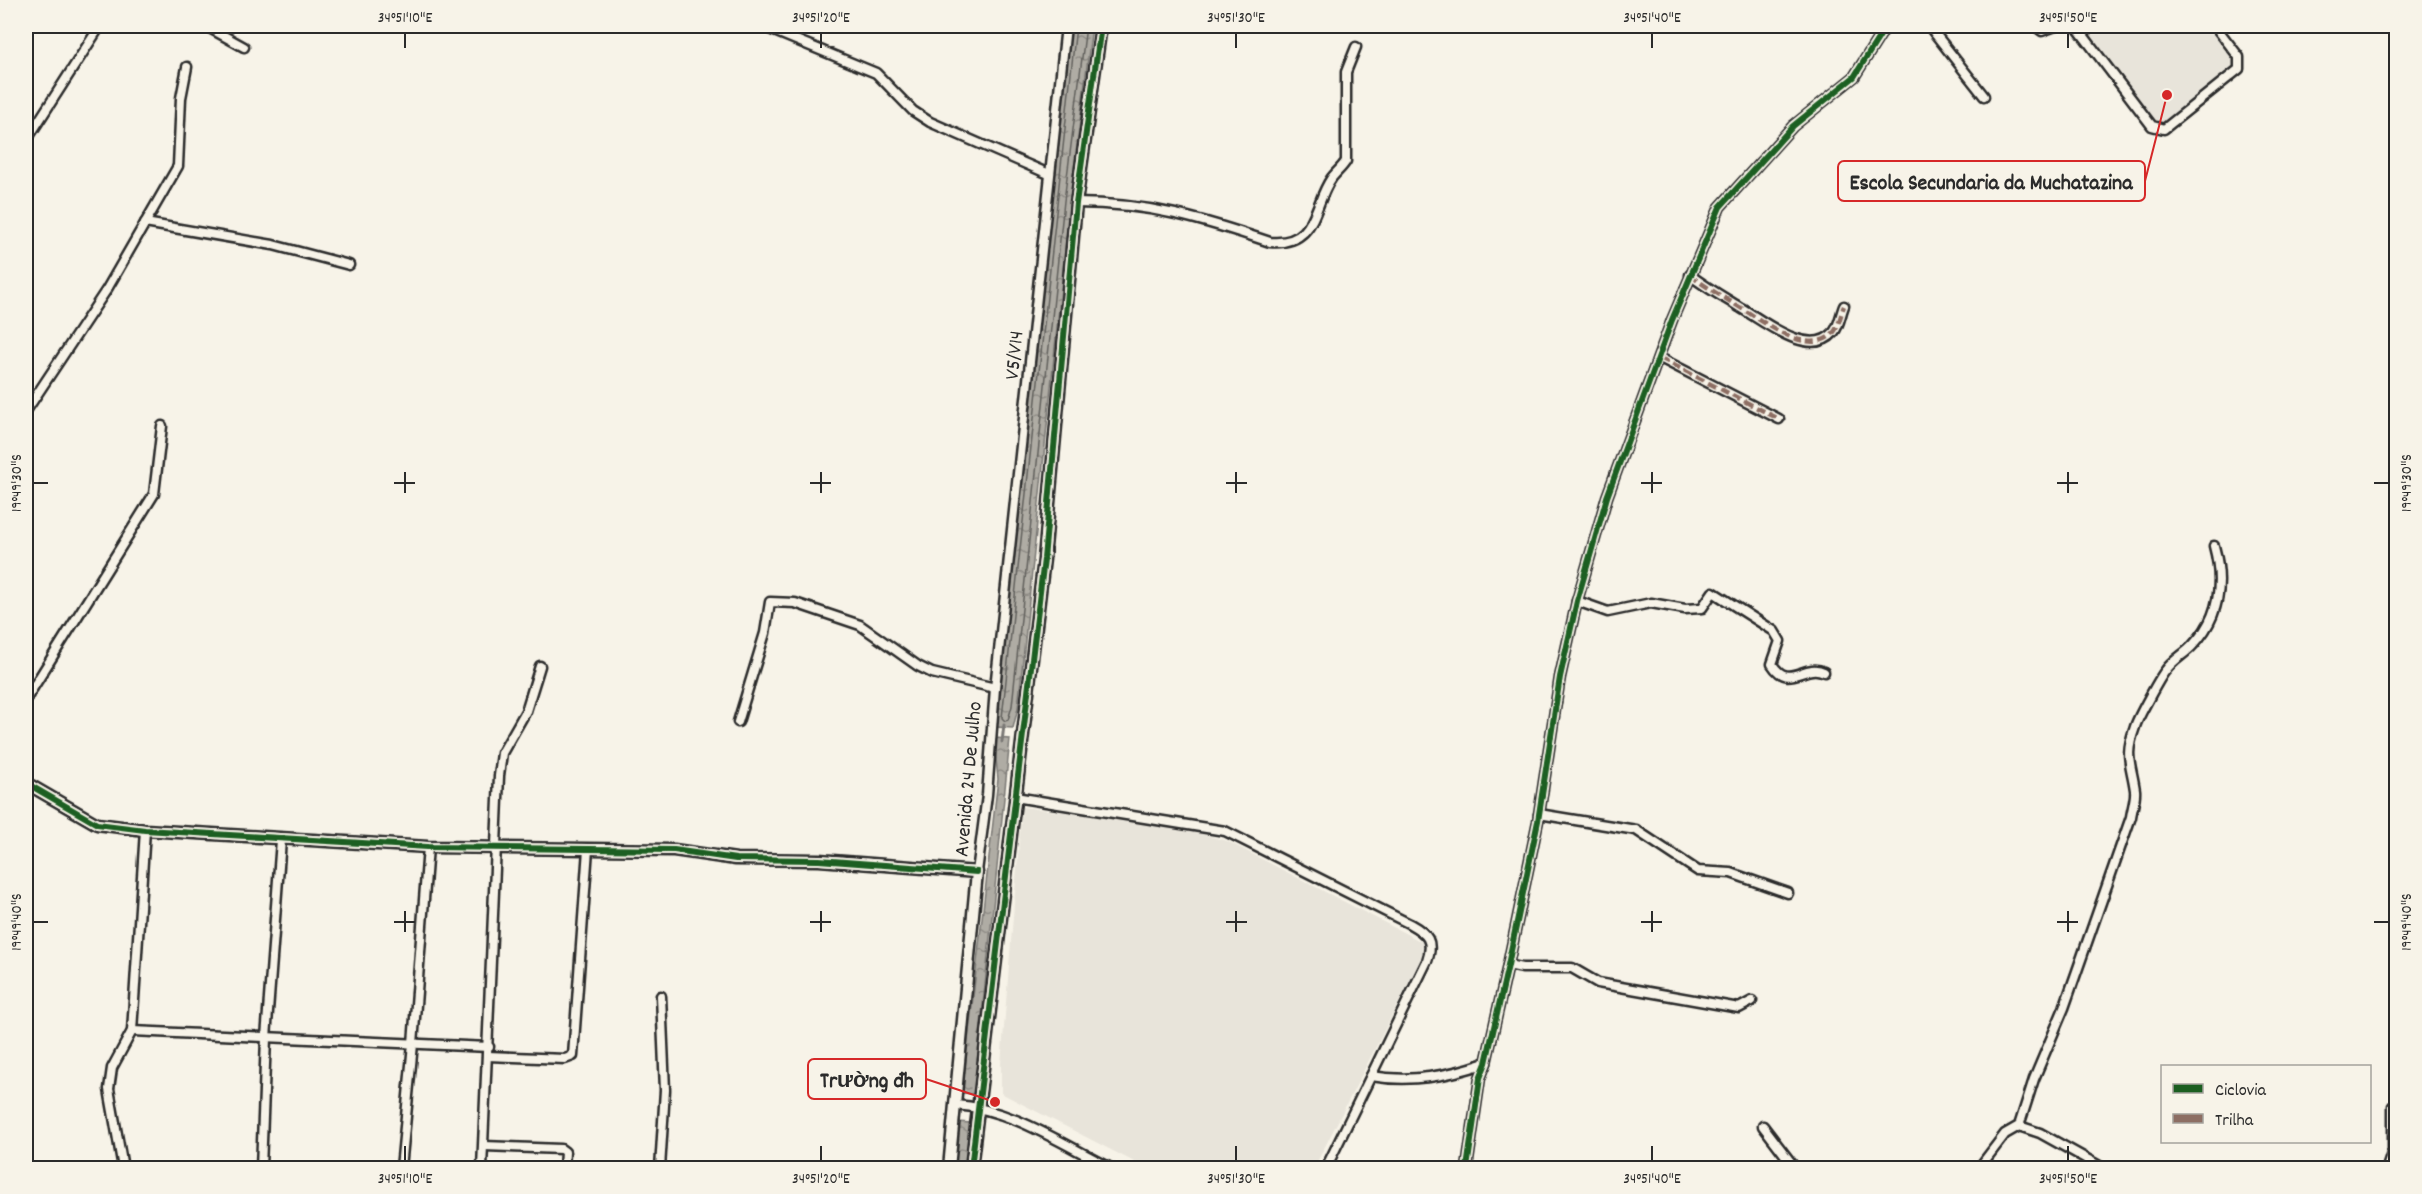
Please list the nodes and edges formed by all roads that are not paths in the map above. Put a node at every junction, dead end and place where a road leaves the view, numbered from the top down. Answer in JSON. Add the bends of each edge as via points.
{"nodes":[{"id":1,"x":100,"y":26,"type":"edge"},
{"id":2,"x":206,"y":26,"type":"edge"},
{"id":3,"x":762,"y":26,"type":"edge"},
{"id":4,"x":1066,"y":26,"type":"edge"},
{"id":5,"x":1101,"y":26,"type":"edge"},
{"id":6,"x":1886,"y":26,"type":"edge"},
{"id":7,"x":1929,"y":26,"type":"edge"},
{"id":8,"x":2035,"y":26,"type":"edge"},
{"id":9,"x":2056,"y":26,"type":"edge"},
{"id":10,"x":2076,"y":26,"type":"edge"},
{"id":11,"x":2215,"y":26,"type":"edge"},
{"id":12,"x":244,"y":47,"type":"dead end"},
{"id":13,"x":1356,"y":47,"type":"dead end"},
{"id":14,"x":187,"y":67,"type":"dead end"},
{"id":15,"x":1984,"y":96,"type":"dead end"},
{"id":16,"x":26,"y":141,"type":"edge"},
{"id":17,"x":1049,"y":174,"type":"junction"},
{"id":18,"x":1076,"y":203,"type":"junction"},
{"id":19,"x":145,"y":223,"type":"junction"},
{"id":20,"x":349,"y":265,"type":"dead end"},
{"id":21,"x":1690,"y":275,"type":"junction"},
{"id":22,"x":1844,"y":306,"type":"dead end"},
{"id":23,"x":1660,"y":358,"type":"junction"},
{"id":24,"x":26,"y":411,"type":"edge"},
{"id":25,"x":1779,"y":419,"type":"dead end"},
{"id":26,"x":162,"y":426,"type":"dead end"},
{"id":27,"x":2214,"y":546,"type":"dead end"},
{"id":28,"x":1577,"y":602,"type":"junction"},
{"id":29,"x":540,"y":666,"type":"dead end"},
{"id":30,"x":1824,"y":672,"type":"dead end"},
{"id":31,"x":995,"y":688,"type":"junction"},
{"id":32,"x":26,"y":699,"type":"edge"},
{"id":33,"x":738,"y":722,"type":"dead end"},
{"id":34,"x":26,"y":783,"type":"edge"},
{"id":35,"x":1015,"y":797,"type":"junction"},
{"id":36,"x":1539,"y":814,"type":"junction"},
{"id":37,"x":145,"y":830,"type":"junction"},
{"id":38,"x":282,"y":840,"type":"junction"},
{"id":39,"x":428,"y":847,"type":"junction"},
{"id":40,"x":497,"y":848,"type":"junction"},
{"id":41,"x":588,"y":849,"type":"junction"},
{"id":42,"x":978,"y":872,"type":"junction"},
{"id":43,"x":1788,"y":893,"type":"dead end"},
{"id":44,"x":1508,"y":965,"type":"junction"},
{"id":45,"x":661,"y":996,"type":"dead end"},
{"id":46,"x":1752,"y":1001,"type":"dead end"},
{"id":47,"x":132,"y":1031,"type":"junction"},
{"id":48,"x":266,"y":1038,"type":"junction"},
{"id":49,"x":413,"y":1044,"type":"junction"},
{"id":50,"x":489,"y":1052,"type":"junction"},
{"id":51,"x":1486,"y":1063,"type":"junction"},
{"id":52,"x":1371,"y":1076,"type":"junction"},
{"id":53,"x":2397,"y":1103,"type":"edge"},
{"id":54,"x":955,"y":1105,"type":"junction"},
{"id":55,"x":979,"y":1106,"type":"junction"},
{"id":56,"x":1763,"y":1126,"type":"dead end"},
{"id":57,"x":2019,"y":1126,"type":"junction"},
{"id":58,"x":484,"y":1146,"type":"junction"},
{"id":59,"x":123,"y":1168,"type":"edge"},
{"id":60,"x":261,"y":1168,"type":"edge"},
{"id":61,"x":401,"y":1168,"type":"edge"},
{"id":62,"x":482,"y":1168,"type":"edge"},
{"id":63,"x":564,"y":1168,"type":"edge"},
{"id":64,"x":660,"y":1168,"type":"edge"},
{"id":65,"x":949,"y":1168,"type":"edge"},
{"id":66,"x":971,"y":1168,"type":"edge"},
{"id":67,"x":1111,"y":1168,"type":"edge"},
{"id":68,"x":1326,"y":1168,"type":"edge"},
{"id":69,"x":1467,"y":1168,"type":"edge"},
{"id":70,"x":1795,"y":1168,"type":"edge"},
{"id":71,"x":1980,"y":1168,"type":"edge"},
{"id":72,"x":2103,"y":1168,"type":"edge"},
{"id":73,"x":2387,"y":1168,"type":"edge"}],
"edges":[{"from":1,"to":16,"type":"street"},
{"from":2,"to":12,"type":"street"},
{"from":3,"to":17,"type":"street","via":[[860,64],[876,73],[913,111],[930,122]]},
{"from":4,"to":17,"type":"street","name":"V5/V14"},
{"from":5,"to":18,"type":"street"},
{"from":6,"to":21,"type":"street","via":[[1854,77],[1793,126],[1728,196]]},
{"from":7,"to":15,"type":"street"},
{"from":8,"to":9,"type":"street","via":[[2042,31]]},
{"from":10,"to":11,"type":"street","via":[[2152,126],[2164,129],[2239,69],[2239,57]]},
{"from":13,"to":18,"type":"street","via":[[1346,72],[1346,161],[1331,178],[1310,226],[1291,239],[1270,242],[1207,220],[1147,207]]},
{"from":14,"to":19,"type":"street","via":[[181,98],[178,166]]},
{"from":17,"to":31,"type":"street","name":"V5/V14"},
{"from":18,"to":35,"type":"street","via":[[1044,559]]},
{"from":19,"to":20,"type":"street","via":[[273,245]]},
{"from":19,"to":24,"type":"street","via":[[107,289]]},
{"from":21,"to":22,"type":"street","via":[[1714,294],[1785,336],[1811,340],[1827,337],[1835,331]]},
{"from":21,"to":23,"type":"street"},
{"from":23,"to":25,"type":"street"},
{"from":23,"to":28,"type":"street","via":[[1607,497]]},
{"from":26,"to":32,"type":"street","via":[[154,494]]},
{"from":27,"to":57,"type":"street","via":[[2220,593],[2207,628],[2165,670],[2136,724],[2128,765],[2135,792],[2131,817]]},
{"from":28,"to":30,"type":"street","via":[[1608,612],[1651,603],[1702,608],[1713,592],[1774,631],[1780,641],[1772,664],[1786,676],[1812,669]]},
{"from":28,"to":36,"type":"street","via":[[1560,677]]},
{"from":29,"to":40,"type":"street","via":[[526,711],[502,753]]},
{"from":31,"to":33,"type":"street","name":"Avenida 24 De Julho","via":[[932,673],[860,625],[795,603],[770,602],[765,633]]},
{"from":31,"to":42,"type":"street","name":"Avenida 24 De Julho"},
{"from":34,"to":37,"type":"street","via":[[97,824]]},
{"from":35,"to":52,"type":"street","via":[[1225,831],[1423,931],[1431,950]]},
{"from":35,"to":55,"type":"street"},
{"from":36,"to":43,"type":"street","via":[[1636,830],[1698,871],[1731,873]]},
{"from":36,"to":44,"type":"street"},
{"from":37,"to":38,"type":"street"},
{"from":37,"to":47,"type":"street"},
{"from":38,"to":39,"type":"street"},
{"from":38,"to":48,"type":"street"},
{"from":39,"to":40,"type":"street"},
{"from":39,"to":49,"type":"street"},
{"from":40,"to":41,"type":"street"},
{"from":40,"to":50,"type":"street"},
{"from":41,"to":42,"type":"street","via":[[674,850],[736,859],[819,860]]},
{"from":41,"to":50,"type":"street","via":[[573,1056],[565,1059]]},
{"from":42,"to":54,"type":"street","name":"Avenida 24 De Julho"},
{"from":44,"to":46,"type":"street","via":[[1572,968],[1598,983],[1739,1008]]},
{"from":44,"to":51,"type":"street"},
{"from":45,"to":64,"type":"street","via":[[666,1090]]},
{"from":47,"to":48,"type":"street"},
{"from":47,"to":59,"type":"street","via":[[112,1068],[109,1089]]},
{"from":48,"to":49,"type":"street"},
{"from":48,"to":60,"type":"street"},
{"from":49,"to":50,"type":"street"},
{"from":49,"to":61,"type":"street"},
{"from":50,"to":58,"type":"street"},
{"from":51,"to":52,"type":"street","via":[[1426,1078]]},
{"from":51,"to":69,"type":"street","via":[[1480,1078]]},
{"from":52,"to":68,"type":"street"},
{"from":53,"to":73,"type":"street","via":[[2393,1106],[2393,1150]]},
{"from":54,"to":55,"type":"street"},
{"from":54,"to":65,"type":"street","name":"Avenida 24 De Julho"},
{"from":55,"to":66,"type":"street"},
{"from":55,"to":67,"type":"street"},
{"from":56,"to":70,"type":"street"},
{"from":57,"to":71,"type":"street","via":[[2005,1134]]},
{"from":57,"to":72,"type":"street","via":[[2040,1133]]},
{"from":58,"to":62,"type":"street"},
{"from":58,"to":63,"type":"street","via":[[561,1149],[565,1152]]}]}
